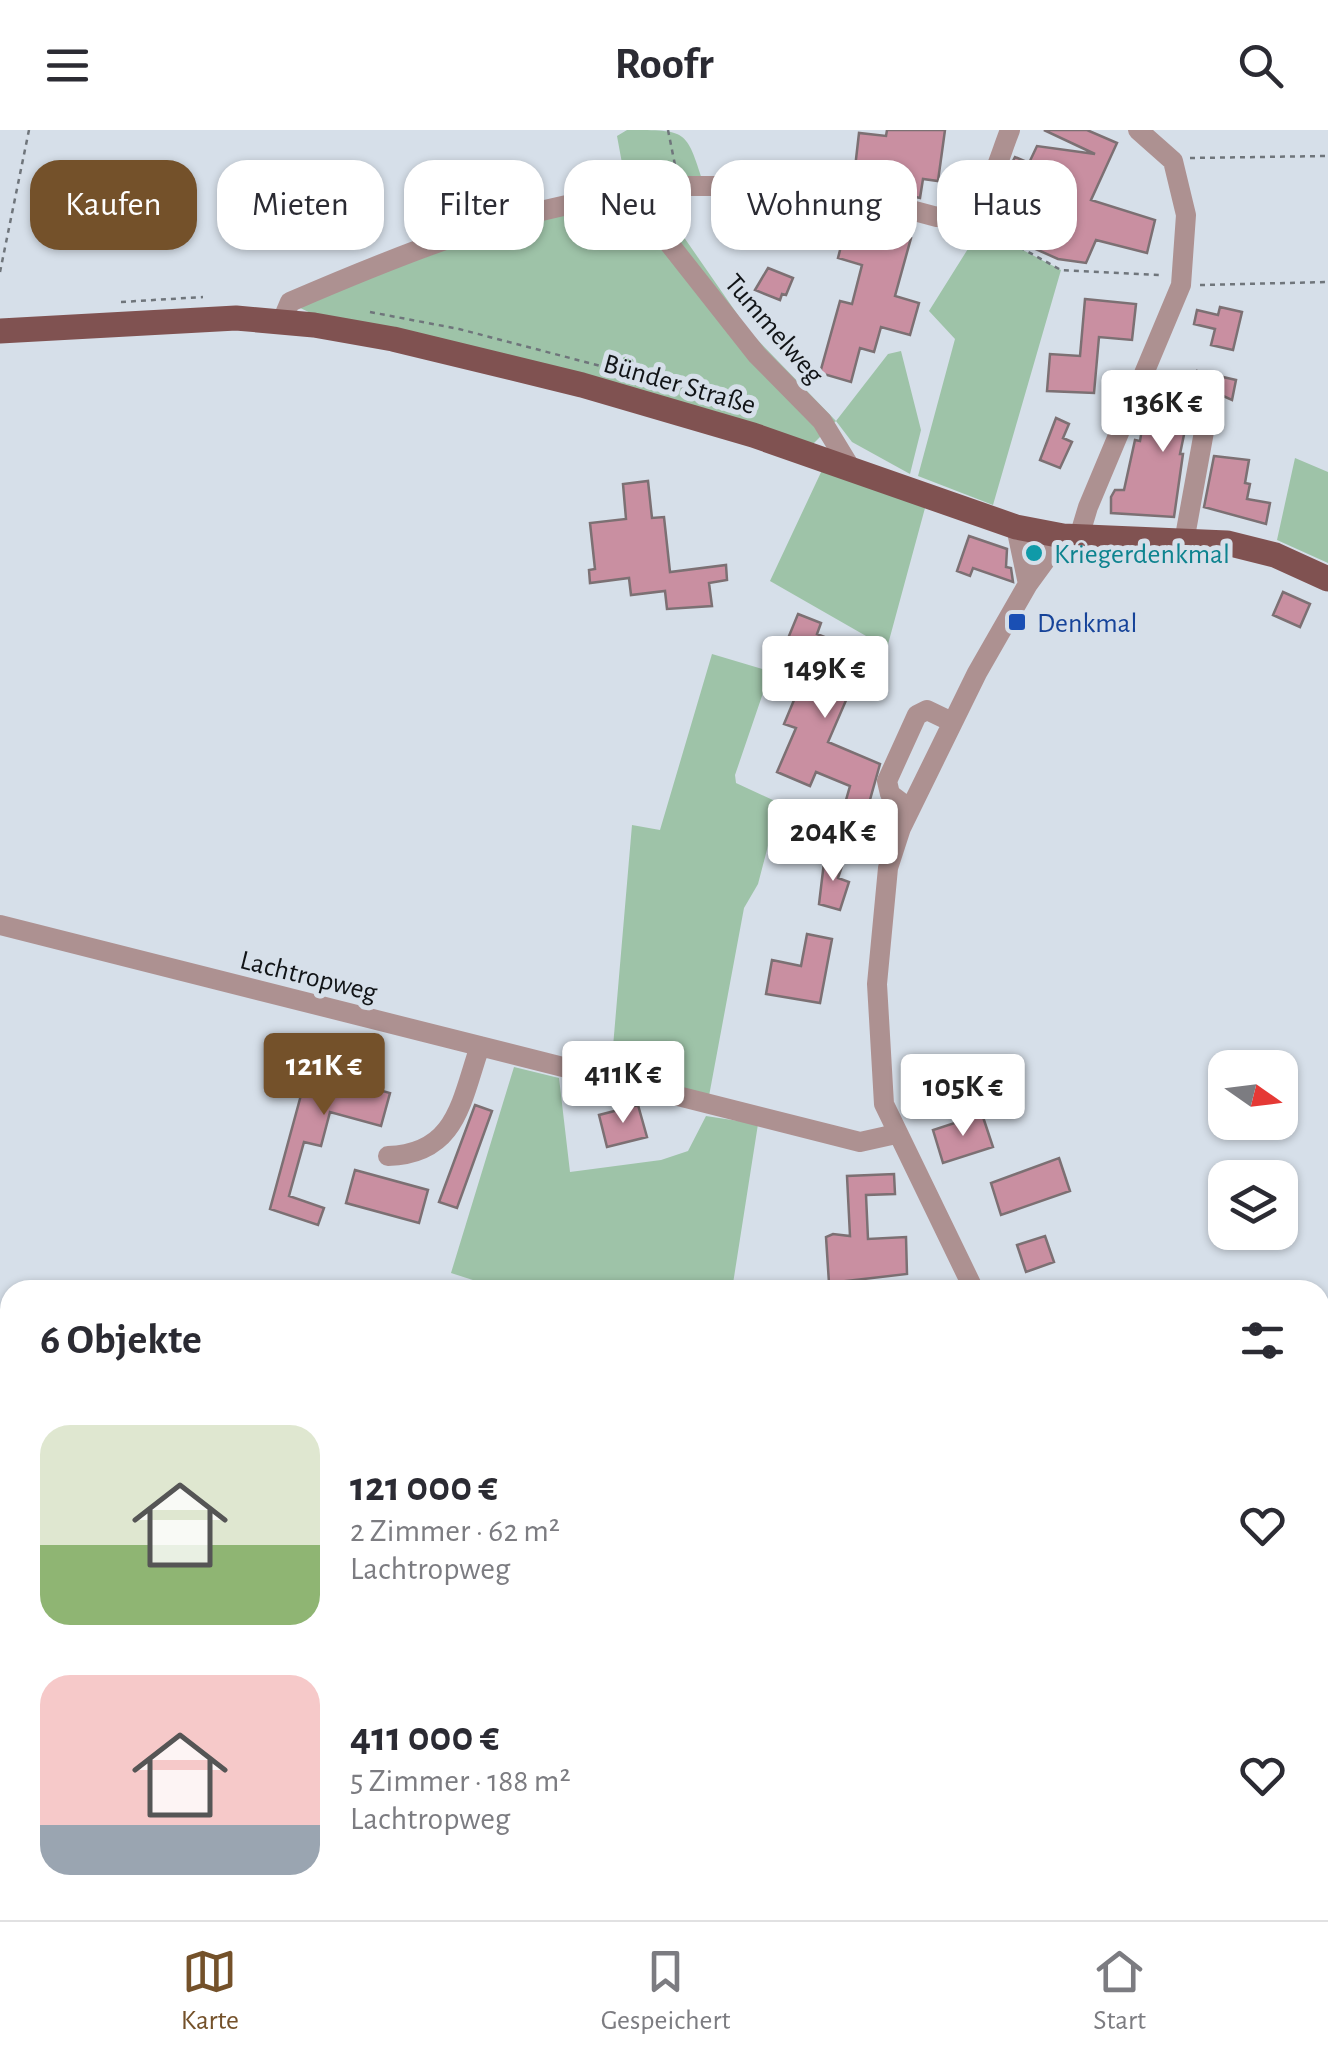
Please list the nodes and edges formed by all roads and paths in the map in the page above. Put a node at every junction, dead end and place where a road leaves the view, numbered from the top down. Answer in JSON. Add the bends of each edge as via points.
{"nodes":[{"id":1,"x":29,"y":130,"type":"edge"},
{"id":2,"x":668,"y":130,"type":"edge"},
{"id":3,"x":1010,"y":130,"type":"edge"},
{"id":4,"x":1138,"y":130,"type":"edge"},
{"id":5,"x":1328,"y":156,"type":"edge"},
{"id":6,"x":674,"y":160,"type":"edge"},
{"id":7,"x":998,"y":160,"type":"edge"},
{"id":8,"x":1173,"y":161,"type":"junction"},
{"id":9,"x":691,"y":186,"type":"edge"},
{"id":10,"x":564,"y":203,"type":"edge"},
{"id":11,"x":937,"y":217,"type":"edge"},
{"id":12,"x":674,"y":250,"type":"edge"},
{"id":13,"x":1023,"y":250,"type":"edge"},
{"id":14,"x":0,"y":272,"type":"edge"},
{"id":15,"x":1181,"y":281,"type":"junction"},
{"id":16,"x":1328,"y":282,"type":"edge"},
{"id":17,"x":282,"y":321,"type":"junction"},
{"id":18,"x":0,"y":331,"type":"edge"},
{"id":19,"x":1209,"y":404,"type":"dead end"},
{"id":20,"x":850,"y":468,"type":"junction"},
{"id":21,"x":1016,"y":528,"type":"junction"},
{"id":22,"x":1071,"y":537,"type":"junction"},
{"id":23,"x":1184,"y":542,"type":"junction"},
{"id":24,"x":1328,"y":579,"type":"edge"},
{"id":25,"x":1028,"y":584,"type":"junction"},
{"id":26,"x":952,"y":722,"type":"junction"},
{"id":27,"x":910,"y":809,"type":"junction"},
{"id":28,"x":0,"y":925,"type":"edge"},
{"id":29,"x":480,"y":1046,"type":"junction"},
{"id":30,"x":896,"y":1134,"type":"junction"},
{"id":31,"x":388,"y":1156,"type":"dead end"},
{"id":32,"x":969,"y":1280,"type":"edge"}],
"edges":[{"from":1,"to":14,"type":"path"},
{"from":2,"to":6,"type":"path"},
{"from":3,"to":7,"type":"street"},
{"from":4,"to":8,"type":"street"},
{"from":5,"to":8,"type":"path"},
{"from":8,"to":15,"type":"street","via":[[1186,215]]},
{"from":9,"to":11,"type":"street","via":[[821,186]]},
{"from":10,"to":17,"type":"street","via":[[290,302]]},
{"from":12,"to":20,"type":"street","name":"Tummelweg","via":[[757,355],[822,421]]},
{"from":13,"to":15,"type":"path","via":[[1062,270]]},
{"from":15,"to":16,"type":"path"},
{"from":15,"to":22,"type":"street"},
{"from":17,"to":18,"type":"main road","name":"Bünder Straße","via":[[215,318]]},
{"from":17,"to":20,"type":"main road","name":"Bünder Straße","via":[[528,371]]},
{"from":19,"to":23,"type":"street"},
{"from":20,"to":21,"type":"main road","name":"Bünder Straße"},
{"from":21,"to":22,"type":"main road","name":"Bünder Straße"},
{"from":21,"to":25,"type":"street"},
{"from":22,"to":23,"type":"main road","name":"Bünder Straße"},
{"from":22,"to":25,"type":"street"},
{"from":23,"to":24,"type":"main road","name":"Bünder Straße","via":[[1275,555]]},
{"from":25,"to":26,"type":"street"},
{"from":26,"to":27,"type":"street"},
{"from":26,"to":27,"type":"street","via":[[926,710],[916,716],[888,781],[890,794]]},
{"from":27,"to":30,"type":"street","via":[[888,868],[878,984],[884,1104]]},
{"from":28,"to":29,"type":"street","name":"Lachtropweg"},
{"from":29,"to":30,"type":"street","name":"Lachtropweg","via":[[860,1142]]},
{"from":29,"to":31,"type":"street","via":[[453,1124],[415,1156]]},
{"from":30,"to":32,"type":"street"}]}
